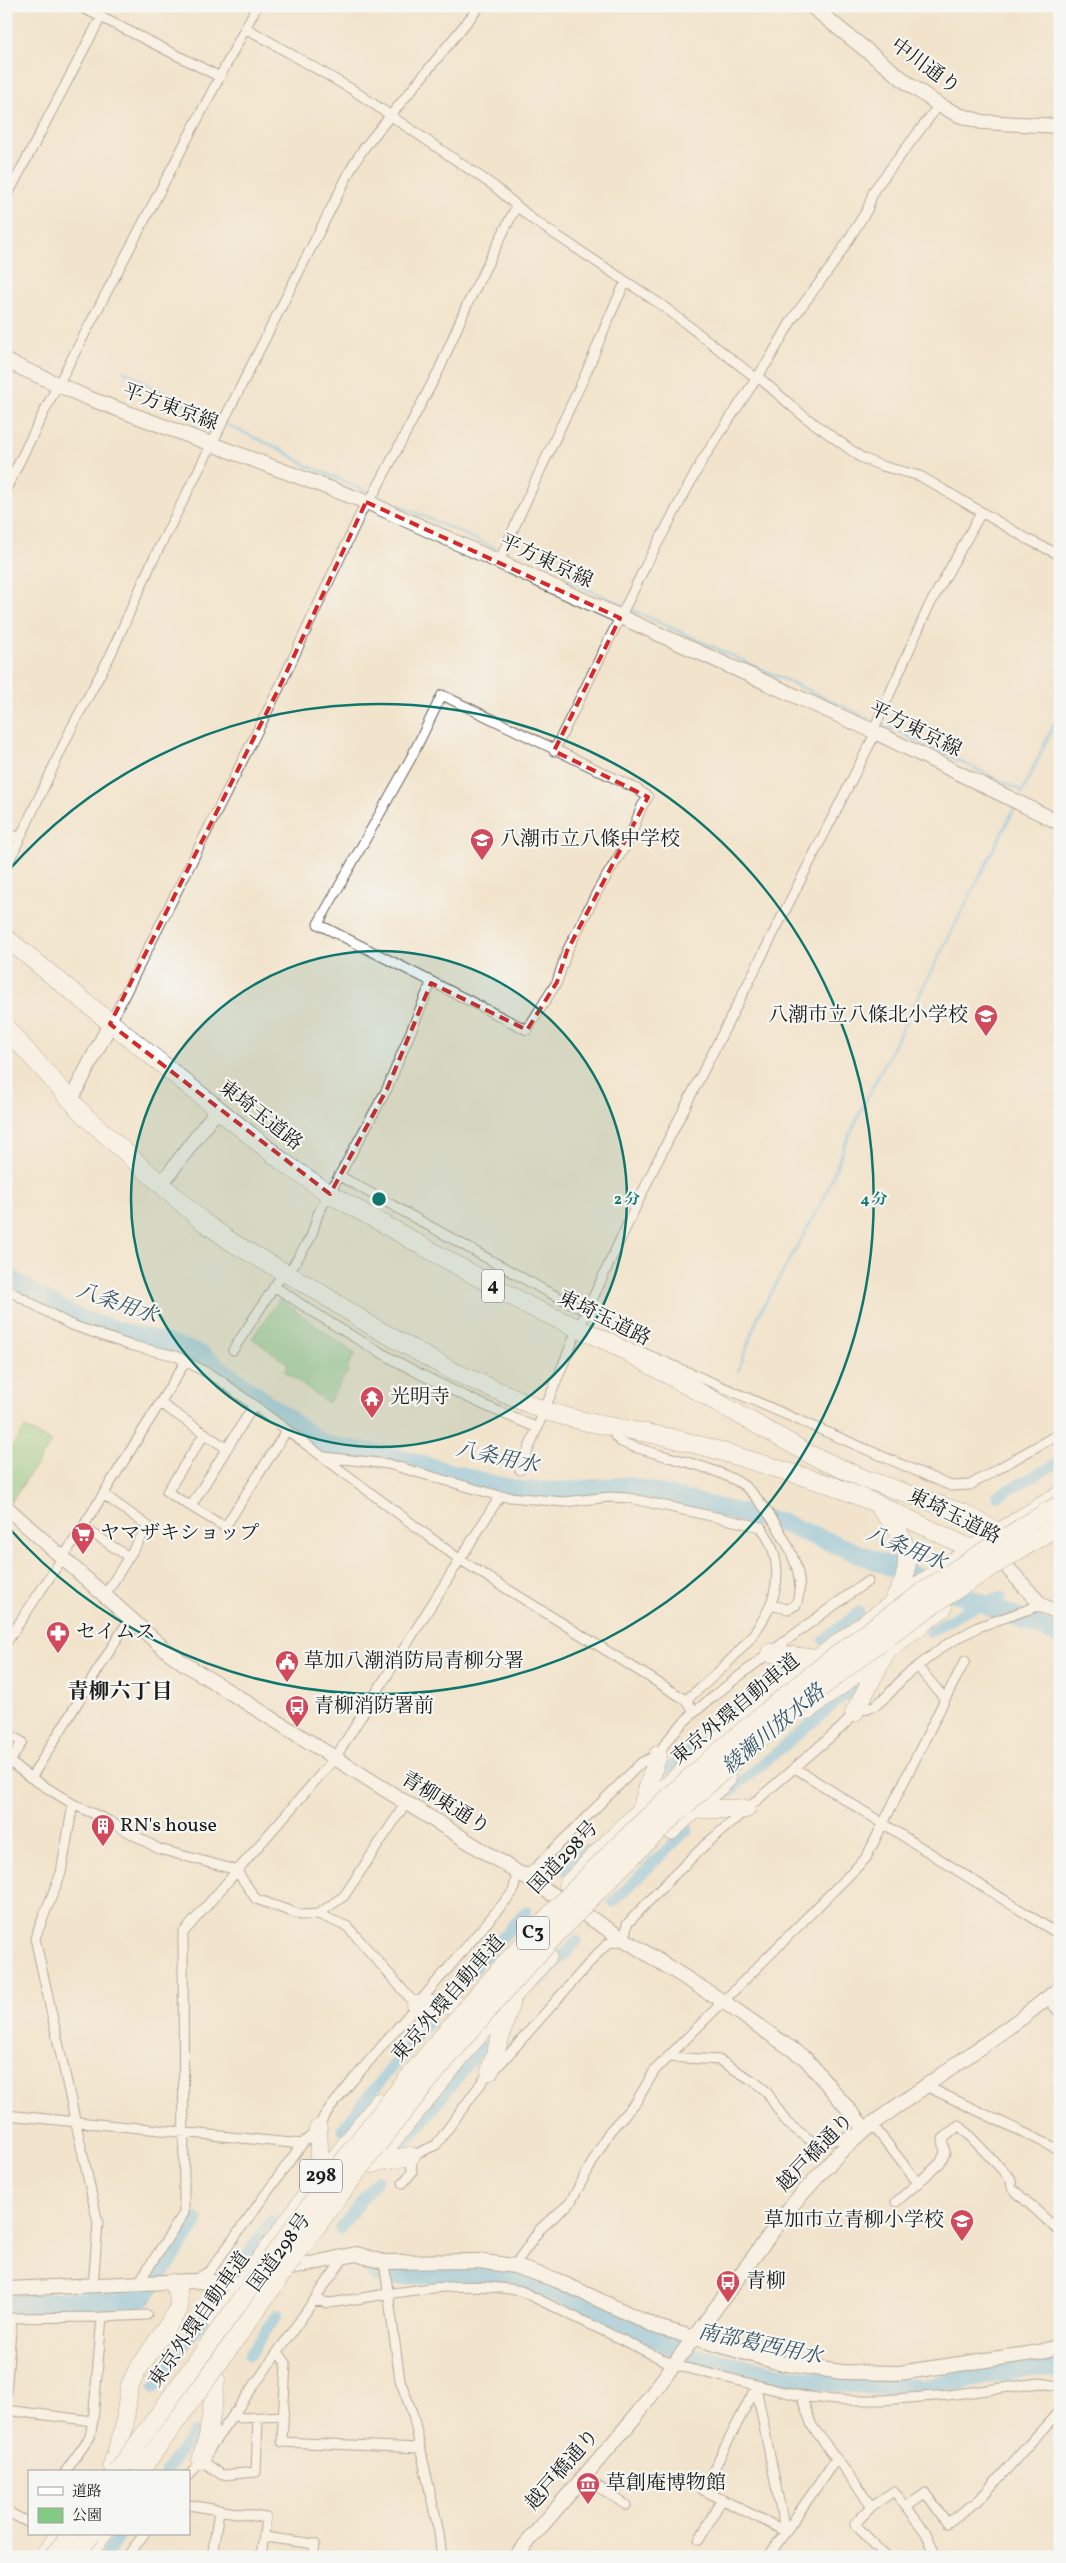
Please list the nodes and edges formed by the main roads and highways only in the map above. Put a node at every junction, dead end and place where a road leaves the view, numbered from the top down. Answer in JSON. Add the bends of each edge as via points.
{"nodes":[{"id":1,"x":6,"y":938,"type":"edge"},
{"id":2,"x":6,"y":1028,"type":"edge"},
{"id":3,"x":1060,"y":1495,"type":"edge"},
{"id":4,"x":873,"y":1502,"type":"junction"},
{"id":5,"x":1060,"y":1504,"type":"edge"},
{"id":6,"x":1060,"y":1524,"type":"edge"},
{"id":7,"x":998,"y":1532,"type":"junction"},
{"id":8,"x":1060,"y":1535,"type":"edge"},
{"id":9,"x":972,"y":1548,"type":"junction"},
{"id":10,"x":1007,"y":1567,"type":"junction"},
{"id":11,"x":892,"y":1601,"type":"junction"},
{"id":12,"x":889,"y":1647,"type":"junction"},
{"id":13,"x":770,"y":1653,"type":"road end"},
{"id":14,"x":816,"y":1659,"type":"junction"},
{"id":15,"x":854,"y":1713,"type":"road end"},
{"id":16,"x":658,"y":1755,"type":"road end"},
{"id":17,"x":641,"y":1809,"type":"junction"},
{"id":18,"x":746,"y":1809,"type":"road end"},
{"id":19,"x":694,"y":1810,"type":"junction"},
{"id":20,"x":512,"y":1996,"type":"junction"},
{"id":21,"x":416,"y":2005,"type":"road end"},
{"id":22,"x":459,"y":2005,"type":"junction"},
{"id":23,"x":490,"y":2071,"type":"road end"},
{"id":24,"x":318,"y":2129,"type":"road end"},
{"id":25,"x":411,"y":2156,"type":"road end"},
{"id":26,"x":375,"y":2162,"type":"junction"},
{"id":27,"x":310,"y":2191,"type":"junction"},
{"id":28,"x":169,"y":2282,"type":"road end"},
{"id":29,"x":216,"y":2380,"type":"junction"},
{"id":30,"x":201,"y":2460,"type":"road end"},
{"id":31,"x":112,"y":2470,"type":"edge"},
{"id":32,"x":139,"y":2470,"type":"edge"},
{"id":33,"x":150,"y":2470,"type":"edge"},
{"id":34,"x":91,"y":2536,"type":"edge"},
{"id":35,"x":102,"y":2536,"type":"edge"},
{"id":36,"x":56,"y":2540,"type":"edge"},
{"id":37,"x":42,"y":2557,"type":"edge"},
{"id":38,"x":75,"y":2557,"type":"edge"},
{"id":39,"x":86,"y":2557,"type":"edge"}],
"edges":[{"from":1,"to":7,"type":"highway","name":"東埼玉道路","number":"4","via":[[217,1110],[330,1194],[531,1307],[613,1344],[821,1460],[865,1479],[956,1510]]},
{"from":2,"to":4,"type":"highway","name":"東埼玉道路","via":[[117,1146],[202,1221],[282,1278],[404,1346],[454,1372],[545,1411],[710,1448],[797,1474]]},
{"from":3,"to":7,"type":"highway","name":"国道298号","number":"298"},
{"from":4,"to":9,"type":"highway","name":"東埼玉道路"},
{"from":4,"to":11,"type":"highway","via":[[892,1520],[905,1544],[906,1572]]},
{"from":5,"to":31,"type":"highway","name":"東京外環自動車道","number":"C3","bridge":true,"via":[[973,1557],[860,1635],[696,1770],[588,1876],[488,1983],[394,2096]]},
{"from":6,"to":32,"type":"highway","name":"東京外環自動車道","number":"C3","bridge":true,"via":[[917,1616],[819,1690],[712,1781],[597,1891],[470,2030],[373,2150],[298,2248]]},
{"from":7,"to":9,"type":"highway","name":"国道298号","number":"298"},
{"from":7,"to":10,"type":"highway","name":"東埼玉道路"},
{"from":8,"to":10,"type":"highway","name":"国道298号","number":"298"},
{"from":9,"to":10,"type":"highway","name":"東埼玉道路"},
{"from":9,"to":11,"type":"highway","name":"国道298号","number":"298"},
{"from":10,"to":12,"type":"highway","name":"国道298号","number":"298"},
{"from":11,"to":14,"type":"highway","name":"国道298号","number":"298"},
{"from":12,"to":15,"type":"highway"},
{"from":12,"to":19,"type":"highway","name":"国道298号","number":"298","via":[[808,1710]]},
{"from":13,"to":14,"type":"highway"},
{"from":14,"to":17,"type":"highway","name":"国道298号","number":"298","via":[[731,1728]]},
{"from":16,"to":17,"type":"highway"},
{"from":17,"to":22,"type":"highway","name":"国道298号","number":"298"},
{"from":18,"to":19,"type":"highway"},
{"from":19,"to":20,"type":"highway","name":"国道298号","number":"298","via":[[586,1915]]},
{"from":20,"to":23,"type":"highway"},
{"from":20,"to":26,"type":"highway","name":"国道298号","number":"298"},
{"from":21,"to":22,"type":"highway"},
{"from":22,"to":27,"type":"highway","name":"国道298号","number":"298","via":[[362,2122]]},
{"from":24,"to":27,"type":"highway","via":[[318,2170]]},
{"from":25,"to":26,"type":"highway"},
{"from":26,"to":29,"type":"highway","name":"国道298号","number":"298","via":[[296,2266]]},
{"from":27,"to":31,"type":"highway","name":"国道298号","number":"298"},
{"from":28,"to":31,"type":"highway","via":[[178,2292],[179,2308],[129,2387],[124,2428]]},
{"from":29,"to":30,"type":"highway"},
{"from":29,"to":33,"type":"highway","name":"国道298号","number":"298"},
{"from":34,"to":38,"type":"highway","bridge":true},
{"from":35,"to":39,"type":"highway"},
{"from":36,"to":37,"type":"highway"}]}
